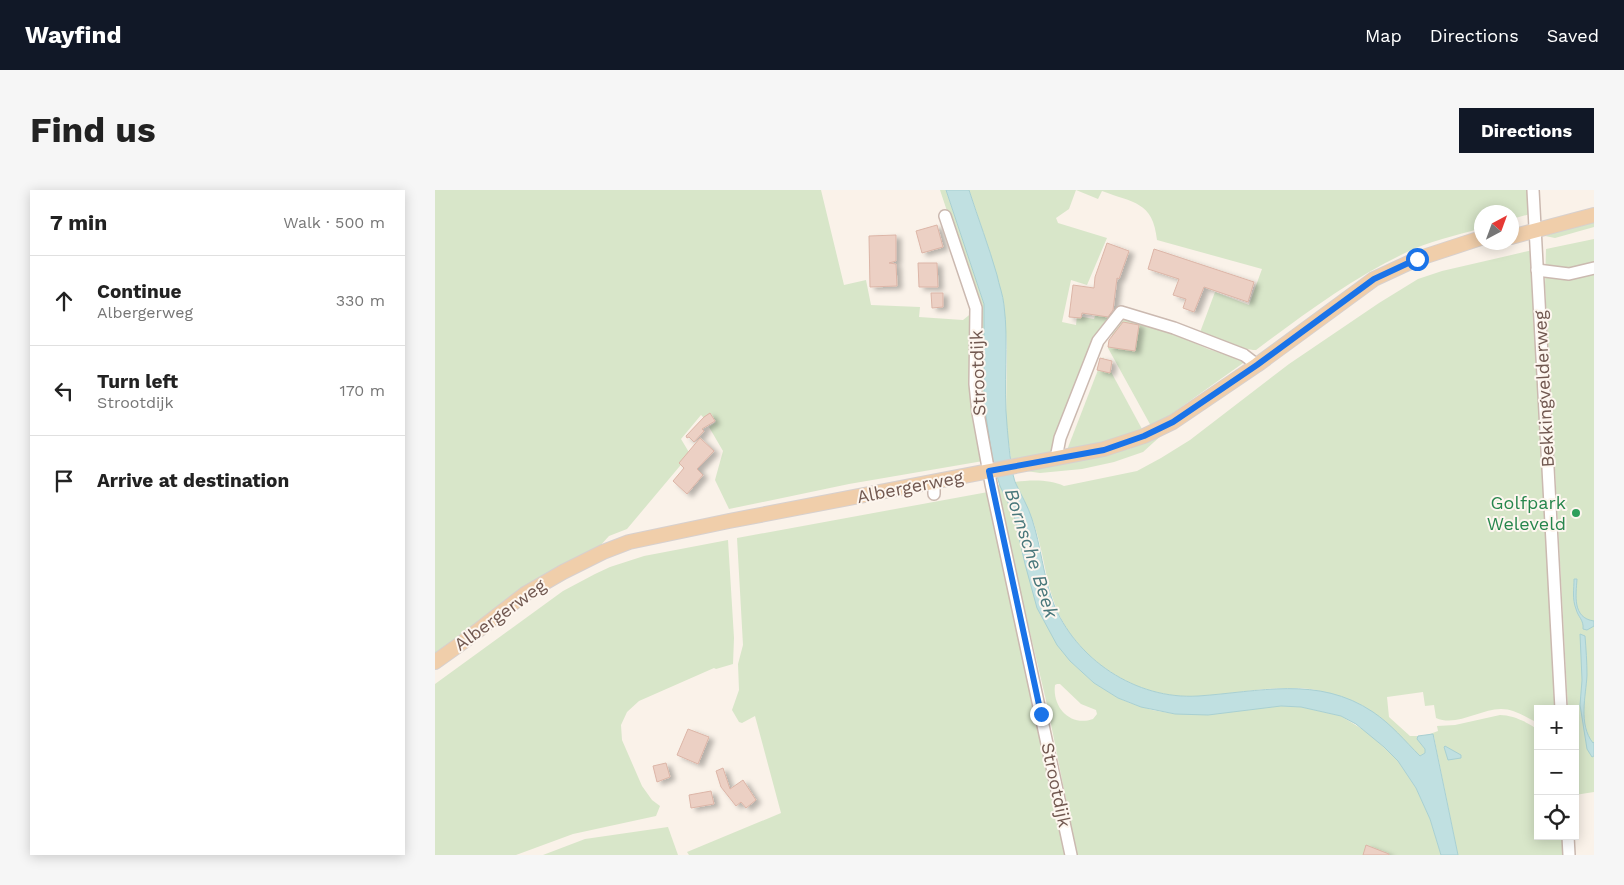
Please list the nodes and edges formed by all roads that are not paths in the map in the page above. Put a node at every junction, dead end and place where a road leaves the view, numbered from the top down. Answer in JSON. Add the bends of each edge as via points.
{"nodes":[{"id":1,"x":1533,"y":190,"type":"edge"},
{"id":2,"x":1594,"y":210,"type":"edge"},
{"id":3,"x":1594,"y":215,"type":"edge"},
{"id":4,"x":945,"y":216,"type":"dead end"},
{"id":5,"x":1535,"y":227,"type":"junction"},
{"id":6,"x":1519,"y":228,"type":"edge"},
{"id":7,"x":1519,"y":234,"type":"edge"},
{"id":8,"x":1474,"y":240,"type":"edge"},
{"id":9,"x":1474,"y":244,"type":"edge"},
{"id":10,"x":1454,"y":247,"type":"junction"},
{"id":11,"x":1594,"y":268,"type":"edge"},
{"id":12,"x":1537,"y":270,"type":"junction"},
{"id":13,"x":1257,"y":365,"type":"junction"},
{"id":14,"x":1056,"y":458,"type":"junction"},
{"id":15,"x":992,"y":471,"type":"junction"},
{"id":16,"x":435,"y":662,"type":"edge"},
{"id":17,"x":1561,"y":705,"type":"edge"},
{"id":18,"x":1568,"y":840,"type":"edge"},
{"id":19,"x":1071,"y":855,"type":"edge"},
{"id":20,"x":1569,"y":855,"type":"edge"}],
"edges":[{"from":1,"to":5,"type":"street","name":"Bekkingvelderweg"},
{"from":2,"to":5,"type":"main road"},
{"from":3,"to":5,"type":"main road"},
{"from":4,"to":15,"type":"street","name":"Strootdijk","via":[[976,308],[975,399]]},
{"from":5,"to":6,"type":"main road"},
{"from":5,"to":7,"type":"main road"},
{"from":5,"to":12,"type":"street","name":"Bekkingvelderweg"},
{"from":8,"to":10,"type":"main road","name":"Albergerweg"},
{"from":9,"to":10,"type":"main road","name":"Albergerweg"},
{"from":10,"to":13,"type":"main road","name":"Albergerweg","via":[[1417,259],[1374,279]]},
{"from":11,"to":12,"type":"street","via":[[1569,274]]},
{"from":12,"to":17,"type":"street","name":"Bekkingvelderweg"},
{"from":13,"to":14,"type":"main road","name":"Albergerweg","via":[[1173,422],[1144,436],[1104,450]]},
{"from":13,"to":14,"type":"street","via":[[1244,355],[1121,312],[1097,340],[1060,438]]},
{"from":14,"to":15,"type":"main road","name":"Albergerweg"},
{"from":15,"to":16,"type":"main road","name":"Albergerweg","via":[[934,488],[729,521],[629,542],[603,552],[525,594]]},
{"from":15,"to":19,"type":"street","name":"Strootdijk"},
{"from":18,"to":20,"type":"street"}]}
